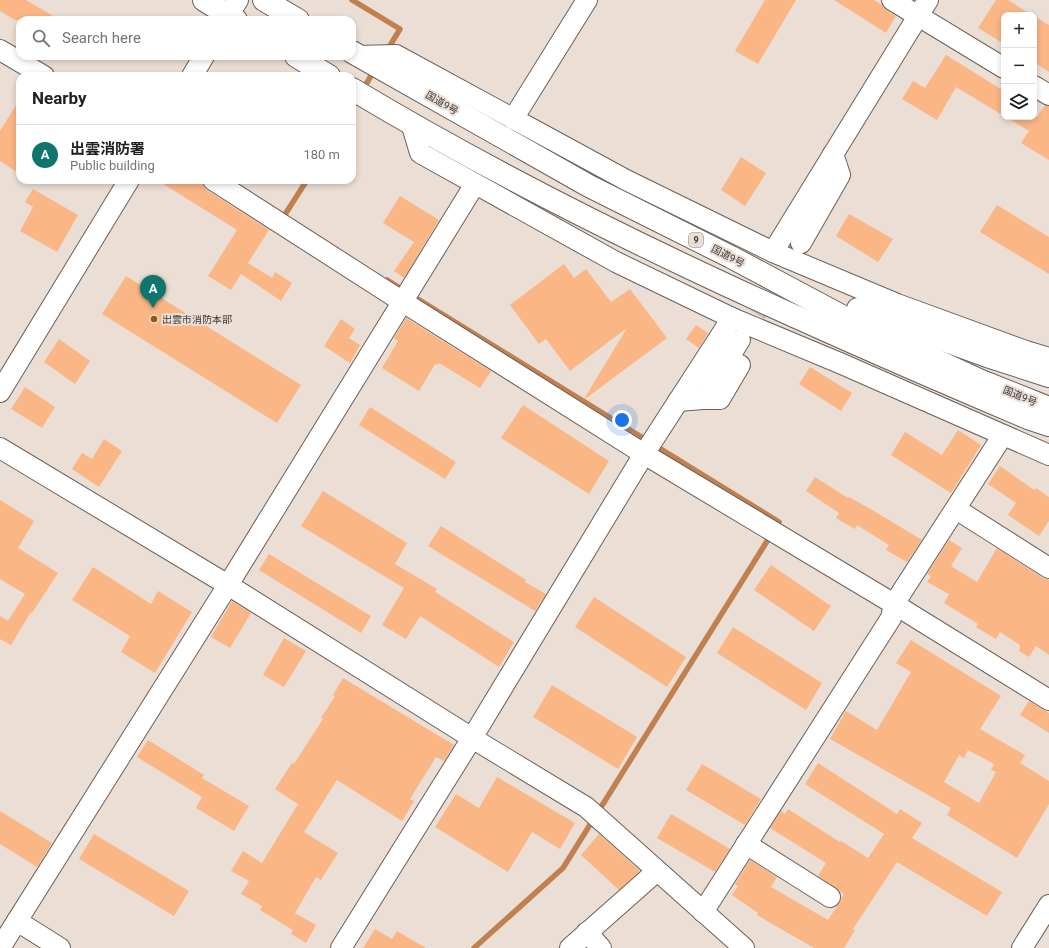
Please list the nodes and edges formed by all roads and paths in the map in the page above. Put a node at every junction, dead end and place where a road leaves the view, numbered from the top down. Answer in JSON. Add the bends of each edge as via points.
{"nodes":[{"id":1,"x":204,"y":0,"type":"edge"},
{"id":2,"x":264,"y":0,"type":"edge"},
{"id":3,"x":587,"y":0,"type":"edge"},
{"id":4,"x":892,"y":0,"type":"edge"},
{"id":5,"x":923,"y":8,"type":"edge"},
{"id":6,"x":232,"y":14,"type":"edge"},
{"id":7,"x":291,"y":16,"type":"edge"},
{"id":8,"x":0,"y":50,"type":"edge"},
{"id":9,"x":356,"y":54,"type":"edge"},
{"id":10,"x":356,"y":55,"type":"edge"},
{"id":11,"x":16,"y":59,"type":"edge"},
{"id":12,"x":17,"y":60,"type":"edge"},
{"id":13,"x":202,"y":60,"type":"edge"},
{"id":14,"x":303,"y":60,"type":"edge"},
{"id":15,"x":1001,"y":66,"type":"edge"},
{"id":16,"x":37,"y":72,"type":"edge"},
{"id":17,"x":194,"y":72,"type":"edge"},
{"id":18,"x":323,"y":72,"type":"edge"},
{"id":19,"x":1037,"y":88,"type":"edge"},
{"id":20,"x":356,"y":92,"type":"edge"},
{"id":21,"x":1049,"y":95,"type":"edge"},
{"id":22,"x":513,"y":119,"type":"junction"},
{"id":23,"x":412,"y":126,"type":"junction"},
{"id":24,"x":833,"y":154,"type":"junction"},
{"id":25,"x":840,"y":175,"type":"junction"},
{"id":26,"x":626,"y":180,"type":"junction"},
{"id":27,"x":127,"y":184,"type":"edge"},
{"id":28,"x":218,"y":184,"type":"edge"},
{"id":29,"x":475,"y":184,"type":"junction"},
{"id":30,"x":589,"y":186,"type":"junction"},
{"id":31,"x":820,"y":234,"type":"dead end"},
{"id":32,"x":622,"y":237,"type":"junction"},
{"id":33,"x":581,"y":243,"type":"junction"},
{"id":34,"x":801,"y":243,"type":"tunnel mouth"},
{"id":35,"x":773,"y":252,"type":"junction"},
{"id":36,"x":731,"y":257,"type":"junction"},
{"id":37,"x":403,"y":302,"type":"junction"},
{"id":38,"x":732,"y":318,"type":"junction"},
{"id":39,"x":740,"y":340,"type":"tunnel mouth"},
{"id":40,"x":878,"y":354,"type":"junction"},
{"id":41,"x":1049,"y":358,"type":"edge"},
{"id":42,"x":842,"y":364,"type":"junction"},
{"id":43,"x":740,"y":365,"type":"dead end"},
{"id":44,"x":1049,"y":376,"type":"edge"},
{"id":45,"x":0,"y":392,"type":"edge"},
{"id":46,"x":703,"y":399,"type":"junction"},
{"id":47,"x":678,"y":401,"type":"junction"},
{"id":48,"x":1049,"y":408,"type":"edge"},
{"id":49,"x":1028,"y":418,"type":"junction"},
{"id":50,"x":1049,"y":425,"type":"edge"},
{"id":51,"x":1049,"y":428,"type":"edge"},
{"id":52,"x":1003,"y":435,"type":"junction"},
{"id":53,"x":0,"y":448,"type":"edge"},
{"id":54,"x":644,"y":454,"type":"junction"},
{"id":55,"x":1049,"y":455,"type":"edge"},
{"id":56,"x":956,"y":509,"type":"junction"},
{"id":57,"x":1049,"y":568,"type":"edge"},
{"id":58,"x":228,"y":585,"type":"junction"},
{"id":59,"x":894,"y":604,"type":"junction"},
{"id":60,"x":1049,"y":700,"type":"edge"},
{"id":61,"x":472,"y":738,"type":"junction"},
{"id":62,"x":746,"y":844,"type":"junction"},
{"id":63,"x":657,"y":870,"type":"junction"},
{"id":64,"x":830,"y":897,"type":"dead end"},
{"id":65,"x":1049,"y":905,"type":"edge"},
{"id":66,"x":703,"y":912,"type":"junction"},
{"id":67,"x":17,"y":921,"type":"junction"},
{"id":68,"x":587,"y":932,"type":"junction"},
{"id":69,"x":0,"y":948,"type":"edge"},
{"id":70,"x":60,"y":948,"type":"edge"},
{"id":71,"x":341,"y":948,"type":"edge"},
{"id":72,"x":570,"y":948,"type":"edge"},
{"id":73,"x":601,"y":948,"type":"edge"},
{"id":74,"x":744,"y":948,"type":"edge"},
{"id":75,"x":1022,"y":948,"type":"edge"}],
"edges":[{"from":1,"to":6,"type":"highway"},
{"from":2,"to":7,"type":"highway"},
{"from":3,"to":22,"type":"street"},
{"from":4,"to":5,"type":"street"},
{"from":5,"to":15,"type":"street"},
{"from":5,"to":24,"type":"street"},
{"from":8,"to":11,"type":"street"},
{"from":9,"to":22,"type":"street","via":[[396,55]]},
{"from":10,"to":30,"type":"highway","name":"国道9号","number":"9"},
{"from":12,"to":16,"type":"street"},
{"from":13,"to":17,"type":"street"},
{"from":14,"to":18,"type":"highway"},
{"from":19,"to":21,"type":"street"},
{"from":20,"to":23,"type":"highway","name":"国道9号"},
{"from":22,"to":26,"type":"street"},
{"from":23,"to":29,"type":"street","via":[[420,153]]},
{"from":23,"to":32,"type":"highway","name":"国道9号"},
{"from":24,"to":25,"type":"street"},
{"from":24,"to":35,"type":"street"},
{"from":25,"to":31,"type":"street","via":[[847,191]]},
{"from":25,"to":34,"type":"street"},
{"from":26,"to":30,"type":"street"},
{"from":26,"to":35,"type":"street"},
{"from":27,"to":45,"type":"street"},
{"from":28,"to":37,"type":"street"},
{"from":29,"to":33,"type":"street"},
{"from":29,"to":37,"type":"street"},
{"from":30,"to":36,"type":"highway","name":"国道9号","number":"9"},
{"from":32,"to":33,"type":"street"},
{"from":32,"to":40,"type":"highway","name":"国道9号"},
{"from":33,"to":38,"type":"street"},
{"from":35,"to":41,"type":"street","via":[[897,304]]},
{"from":36,"to":44,"type":"highway","number":"9","via":[[877,317]]},
{"from":36,"to":48,"type":"highway","name":"国道9号","number":"9","via":[[851,321],[981,381]]},
{"from":37,"to":54,"type":"street"},
{"from":37,"to":58,"type":"street"},
{"from":38,"to":42,"type":"street"},
{"from":38,"to":47,"type":"street"},
{"from":39,"to":46,"type":"street"},
{"from":40,"to":42,"type":"street"},
{"from":40,"to":49,"type":"highway","name":"国道9号"},
{"from":42,"to":52,"type":"street"},
{"from":43,"to":46,"type":"street","via":[[720,399]]},
{"from":46,"to":47,"type":"street"},
{"from":47,"to":54,"type":"street"},
{"from":49,"to":50,"type":"highway","name":"国道9号"},
{"from":49,"to":51,"type":"highway"},
{"from":52,"to":55,"type":"street"},
{"from":52,"to":56,"type":"street"},
{"from":53,"to":58,"type":"street"},
{"from":54,"to":59,"type":"street"},
{"from":54,"to":61,"type":"street"},
{"from":56,"to":57,"type":"street"},
{"from":56,"to":59,"type":"street"},
{"from":58,"to":61,"type":"street"},
{"from":58,"to":67,"type":"street"},
{"from":59,"to":60,"type":"street"},
{"from":59,"to":62,"type":"street","via":[[891,618]]},
{"from":61,"to":63,"type":"street","via":[[586,807]]},
{"from":61,"to":71,"type":"street"},
{"from":62,"to":64,"type":"street"},
{"from":62,"to":66,"type":"street"},
{"from":63,"to":66,"type":"street"},
{"from":63,"to":68,"type":"street"},
{"from":65,"to":75,"type":"street"},
{"from":66,"to":74,"type":"street"},
{"from":67,"to":69,"type":"street"},
{"from":67,"to":70,"type":"street"},
{"from":68,"to":72,"type":"street"},
{"from":68,"to":73,"type":"street"}]}
